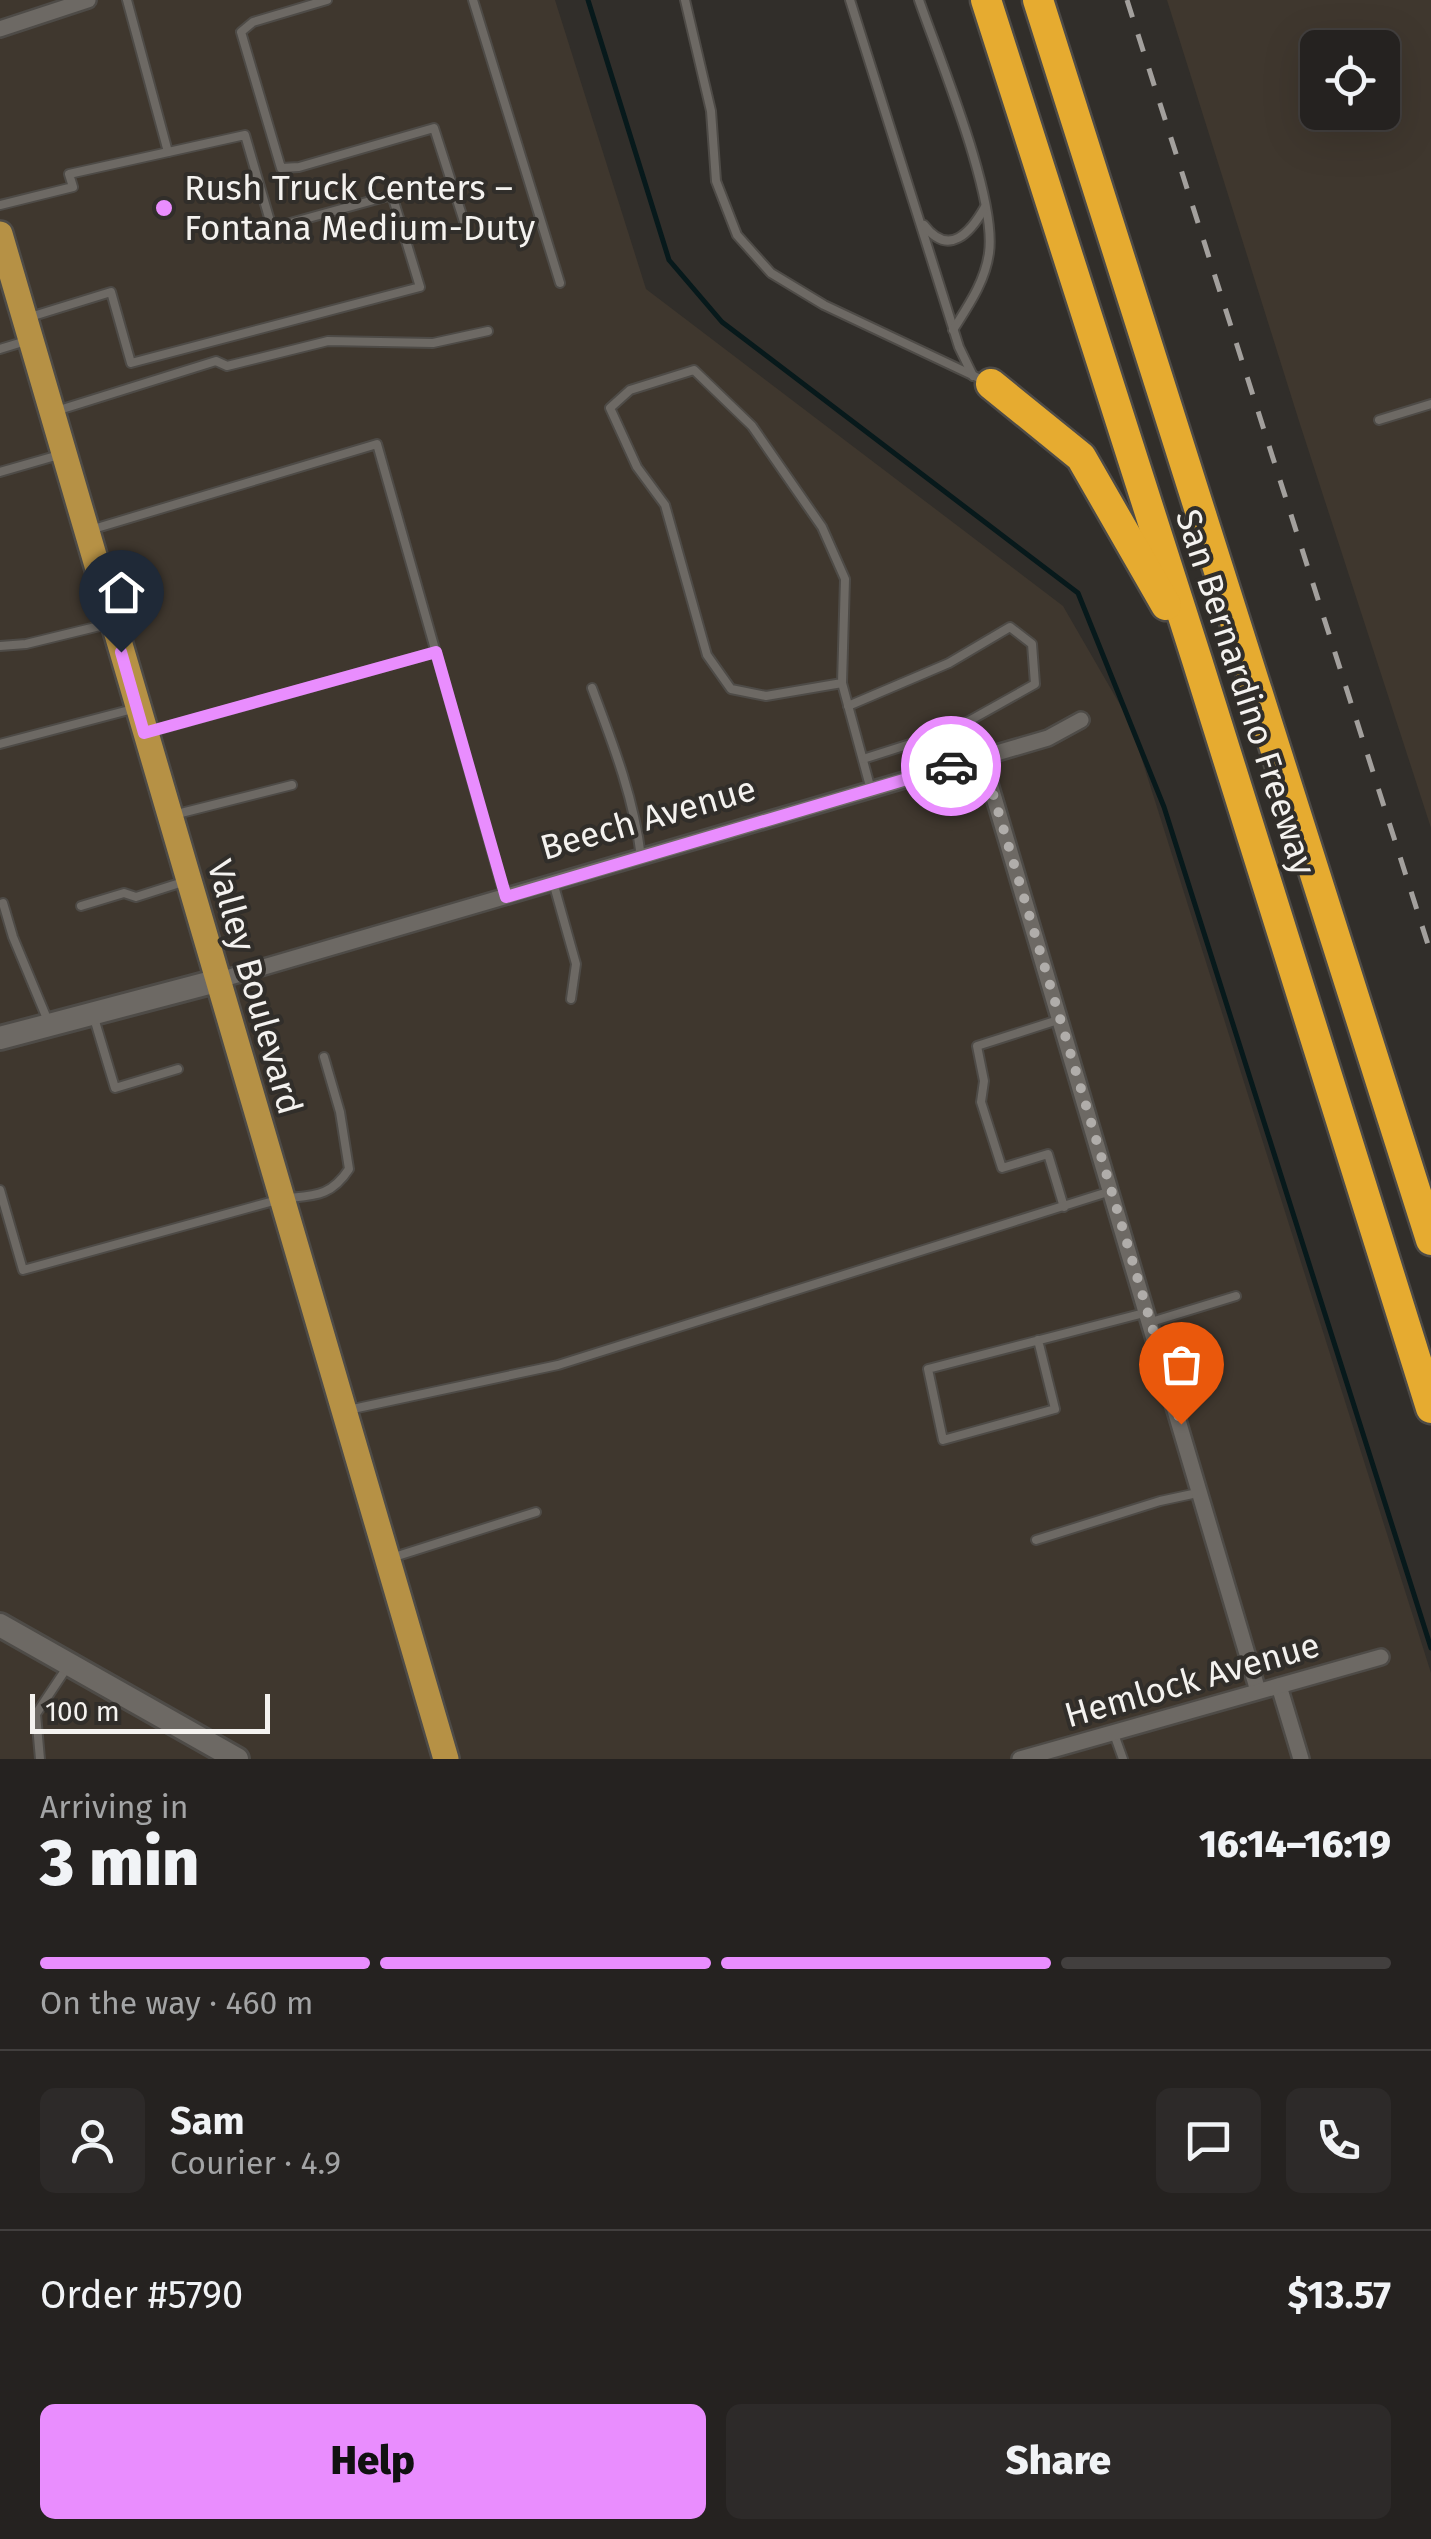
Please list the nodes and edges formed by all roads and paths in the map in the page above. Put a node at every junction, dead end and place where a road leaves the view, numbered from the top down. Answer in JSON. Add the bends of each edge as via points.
{"nodes":[{"id":1,"x":88,"y":0,"type":"edge"},
{"id":2,"x":127,"y":0,"type":"edge"},
{"id":3,"x":327,"y":0,"type":"edge"},
{"id":4,"x":473,"y":0,"type":"edge"},
{"id":5,"x":685,"y":0,"type":"edge"},
{"id":6,"x":850,"y":0,"type":"edge"},
{"id":7,"x":920,"y":0,"type":"edge"},
{"id":8,"x":986,"y":0,"type":"edge"},
{"id":9,"x":1038,"y":0,"type":"edge"},
{"id":10,"x":0,"y":29,"type":"edge"},
{"id":11,"x":168,"y":152,"type":"junction"},
{"id":12,"x":0,"y":205,"type":"edge"},
{"id":13,"x":986,"y":207,"type":"junction"},
{"id":14,"x":918,"y":218,"type":"junction"},
{"id":15,"x":0,"y":234,"type":"edge"},
{"id":16,"x":468,"y":234,"type":"dead end"},
{"id":17,"x":560,"y":283,"type":"dead end"},
{"id":18,"x":28,"y":330,"type":"junction"},
{"id":19,"x":953,"y":330,"type":"junction"},
{"id":20,"x":488,"y":331,"type":"dead end"},
{"id":21,"x":0,"y":348,"type":"edge"},
{"id":22,"x":982,"y":380,"type":"junction"},
{"id":23,"x":1431,"y":404,"type":"edge"},
{"id":24,"x":51,"y":412,"type":"junction"},
{"id":25,"x":1380,"y":420,"type":"dead end"},
{"id":26,"x":63,"y":454,"type":"junction"},
{"id":27,"x":0,"y":472,"type":"edge"},
{"id":28,"x":86,"y":532,"type":"junction"},
{"id":29,"x":112,"y":623,"type":"junction"},
{"id":30,"x":0,"y":646,"type":"edge"},
{"id":31,"x":436,"y":652,"type":"junction"},
{"id":32,"x":1197,"y":660,"type":"junction"},
{"id":33,"x":842,"y":683,"type":"junction"},
{"id":34,"x":592,"y":688,"type":"dead end"},
{"id":35,"x":848,"y":706,"type":"junction"},
{"id":36,"x":1081,"y":720,"type":"dead end"},
{"id":37,"x":141,"y":721,"type":"junction"},
{"id":38,"x":0,"y":744,"type":"edge"},
{"id":39,"x":982,"y":757,"type":"junction"},
{"id":40,"x":863,"y":759,"type":"junction"},
{"id":41,"x":292,"y":785,"type":"dead end"},
{"id":42,"x":871,"y":790,"type":"junction"},
{"id":43,"x":168,"y":816,"type":"junction"},
{"id":44,"x":641,"y":857,"type":"junction"},
{"id":45,"x":187,"y":881,"type":"junction"},
{"id":46,"x":553,"y":882,"type":"junction"},
{"id":47,"x":506,"y":897,"type":"junction"},
{"id":48,"x":3,"y":903,"type":"dead end"},
{"id":49,"x":80,"y":906,"type":"dead end"},
{"id":50,"x":216,"y":981,"type":"junction"},
{"id":51,"x":571,"y":999,"type":"dead end"},
{"id":52,"x":93,"y":1014,"type":"junction"},
{"id":53,"x":1060,"y":1020,"type":"junction"},
{"id":54,"x":50,"y":1025,"type":"junction"},
{"id":55,"x":0,"y":1038,"type":"edge"},
{"id":56,"x":324,"y":1057,"type":"dead end"},
{"id":57,"x":178,"y":1070,"type":"dead end"},
{"id":58,"x":0,"y":1190,"type":"edge"},
{"id":59,"x":1112,"y":1191,"type":"junction"},
{"id":60,"x":281,"y":1200,"type":"junction"},
{"id":61,"x":1064,"y":1207,"type":"junction"},
{"id":62,"x":1431,"y":1240,"type":"edge"},
{"id":63,"x":1236,"y":1296,"type":"dead end"},
{"id":64,"x":1149,"y":1317,"type":"junction"},
{"id":65,"x":1038,"y":1340,"type":"junction"},
{"id":66,"x":1431,"y":1408,"type":"edge"},
{"id":67,"x":344,"y":1412,"type":"junction"},
{"id":68,"x":1202,"y":1492,"type":"junction"},
{"id":69,"x":536,"y":1512,"type":"dead end"},
{"id":70,"x":1036,"y":1540,"type":"dead end"},
{"id":71,"x":387,"y":1559,"type":"junction"},
{"id":72,"x":0,"y":1625,"type":"edge"},
{"id":73,"x":1381,"y":1657,"type":"dead end"},
{"id":74,"x":70,"y":1664,"type":"junction"},
{"id":75,"x":1279,"y":1686,"type":"junction"},
{"id":76,"x":1258,"y":1691,"type":"junction"},
{"id":77,"x":1114,"y":1734,"type":"junction"},
{"id":78,"x":40,"y":1759,"type":"edge"},
{"id":79,"x":237,"y":1759,"type":"edge"},
{"id":80,"x":446,"y":1759,"type":"edge"},
{"id":81,"x":1020,"y":1759,"type":"edge"},
{"id":82,"x":1123,"y":1759,"type":"edge"},
{"id":83,"x":1301,"y":1759,"type":"edge"}],
"edges":[{"from":1,"to":10,"type":"street"},
{"from":2,"to":11,"type":"lane"},
{"from":3,"to":16,"type":"lane","via":[[253,22],[241,32],[281,168],[434,128]]},
{"from":4,"to":17,"type":"lane"},
{"from":5,"to":22,"type":"lane","via":[[711,111],[716,180],[737,234],[771,273],[824,305]]},
{"from":6,"to":14,"type":"lane"},
{"from":7,"to":13,"type":"lane"},
{"from":8,"to":32,"type":"highway","name":"San Bernardino Freeway"},
{"from":9,"to":62,"type":"highway","name":"San Bernardino Freeway"},
{"from":11,"to":12,"type":"lane","via":[[69,174],[73,187]]},
{"from":11,"to":18,"type":"lane","via":[[245,135],[272,228],[392,195],[420,288],[131,363],[111,292]]},
{"from":13,"to":14,"type":"lane","via":[[965,236],[954,240],[930,234]]},
{"from":13,"to":19,"type":"lane","via":[[989,253],[980,286]]},
{"from":14,"to":19,"type":"lane"},
{"from":15,"to":18,"type":"main road","name":"Valley Boulevard"},
{"from":18,"to":21,"type":"lane"},
{"from":18,"to":24,"type":"main road","name":"Valley Boulevard"},
{"from":19,"to":22,"type":"lane"},
{"from":20,"to":24,"type":"lane","via":[[433,344],[328,342],[227,366],[216,361]]},
{"from":22,"to":32,"type":"highway","via":[[1080,457]]},
{"from":23,"to":25,"type":"lane"},
{"from":24,"to":26,"type":"main road","name":"Valley Boulevard"},
{"from":26,"to":27,"type":"lane"},
{"from":26,"to":28,"type":"main road","name":"Valley Boulevard"},
{"from":28,"to":29,"type":"main road","name":"Valley Boulevard"},
{"from":28,"to":31,"type":"lane","via":[[377,444]]},
{"from":29,"to":30,"type":"lane"},
{"from":29,"to":37,"type":"main road","name":"Valley Boulevard"},
{"from":31,"to":37,"type":"lane"},
{"from":31,"to":47,"type":"lane"},
{"from":32,"to":66,"type":"highway","name":"San Bernardino Freeway"},
{"from":33,"to":33,"type":"lane","via":[[766,696],[731,689],[708,655],[665,505],[637,467],[610,408],[630,390],[694,370],[752,426],[822,528],[844,579]]},
{"from":33,"to":35,"type":"lane"},
{"from":34,"to":44,"type":"lane","via":[[627,784]]},
{"from":35,"to":40,"type":"lane"},
{"from":35,"to":40,"type":"lane","via":[[949,663],[1010,627],[1032,644],[1035,684],[951,731]]},
{"from":36,"to":39,"type":"street","name":"Beech Avenue","via":[[1048,738]]},
{"from":37,"to":38,"type":"lane"},
{"from":37,"to":43,"type":"main road","name":"Valley Boulevard"},
{"from":39,"to":42,"type":"street","name":"Beech Avenue"},
{"from":39,"to":53,"type":"street"},
{"from":40,"to":42,"type":"lane"},
{"from":41,"to":43,"type":"lane"},
{"from":42,"to":44,"type":"street","name":"Beech Avenue"},
{"from":43,"to":45,"type":"main road","name":"Valley Boulevard"},
{"from":44,"to":46,"type":"street","name":"Beech Avenue"},
{"from":45,"to":49,"type":"lane"},
{"from":45,"to":50,"type":"main road","name":"Valley Boulevard"},
{"from":46,"to":47,"type":"street","name":"Beech Avenue"},
{"from":46,"to":51,"type":"lane","via":[[576,964]]},
{"from":47,"to":50,"type":"street","name":"Beech Avenue"},
{"from":48,"to":54,"type":"lane"},
{"from":50,"to":52,"type":"main road","name":"Beech Avenue"},
{"from":50,"to":60,"type":"main road","name":"Valley Boulevard"},
{"from":52,"to":54,"type":"main road","name":"Beech Avenue"},
{"from":52,"to":57,"type":"lane","via":[[115,1088]]},
{"from":53,"to":59,"type":"street"},
{"from":53,"to":61,"type":"lane","via":[[977,1046],[981,1102],[1002,1168],[1048,1154]]},
{"from":54,"to":55,"type":"main road","name":"Beech Avenue"},
{"from":56,"to":60,"type":"lane","via":[[349,1169],[324,1194]]},
{"from":58,"to":60,"type":"lane","via":[[23,1270]]},
{"from":59,"to":61,"type":"lane"},
{"from":59,"to":64,"type":"street"},
{"from":60,"to":67,"type":"main road","name":"Valley Boulevard"},
{"from":61,"to":67,"type":"lane","via":[[558,1365]]},
{"from":63,"to":64,"type":"lane"},
{"from":64,"to":65,"type":"lane"},
{"from":64,"to":68,"type":"street"},
{"from":65,"to":65,"type":"lane","via":[[928,1369],[943,1440],[1055,1410]]},
{"from":67,"to":71,"type":"main road","name":"Valley Boulevard"},
{"from":68,"to":70,"type":"lane"},
{"from":68,"to":76,"type":"street"},
{"from":69,"to":71,"type":"lane"},
{"from":71,"to":80,"type":"main road","name":"Valley Boulevard"},
{"from":72,"to":74,"type":"main road"},
{"from":73,"to":75,"type":"street","name":"Hemlock Avenue"},
{"from":74,"to":78,"type":"lane","via":[[36,1714]]},
{"from":74,"to":79,"type":"main road"},
{"from":75,"to":76,"type":"street","name":"Hemlock Avenue"},
{"from":75,"to":83,"type":"street"},
{"from":76,"to":77,"type":"street","name":"Hemlock Avenue"},
{"from":77,"to":81,"type":"street","name":"Hemlock Avenue"},
{"from":77,"to":82,"type":"lane"}]}
